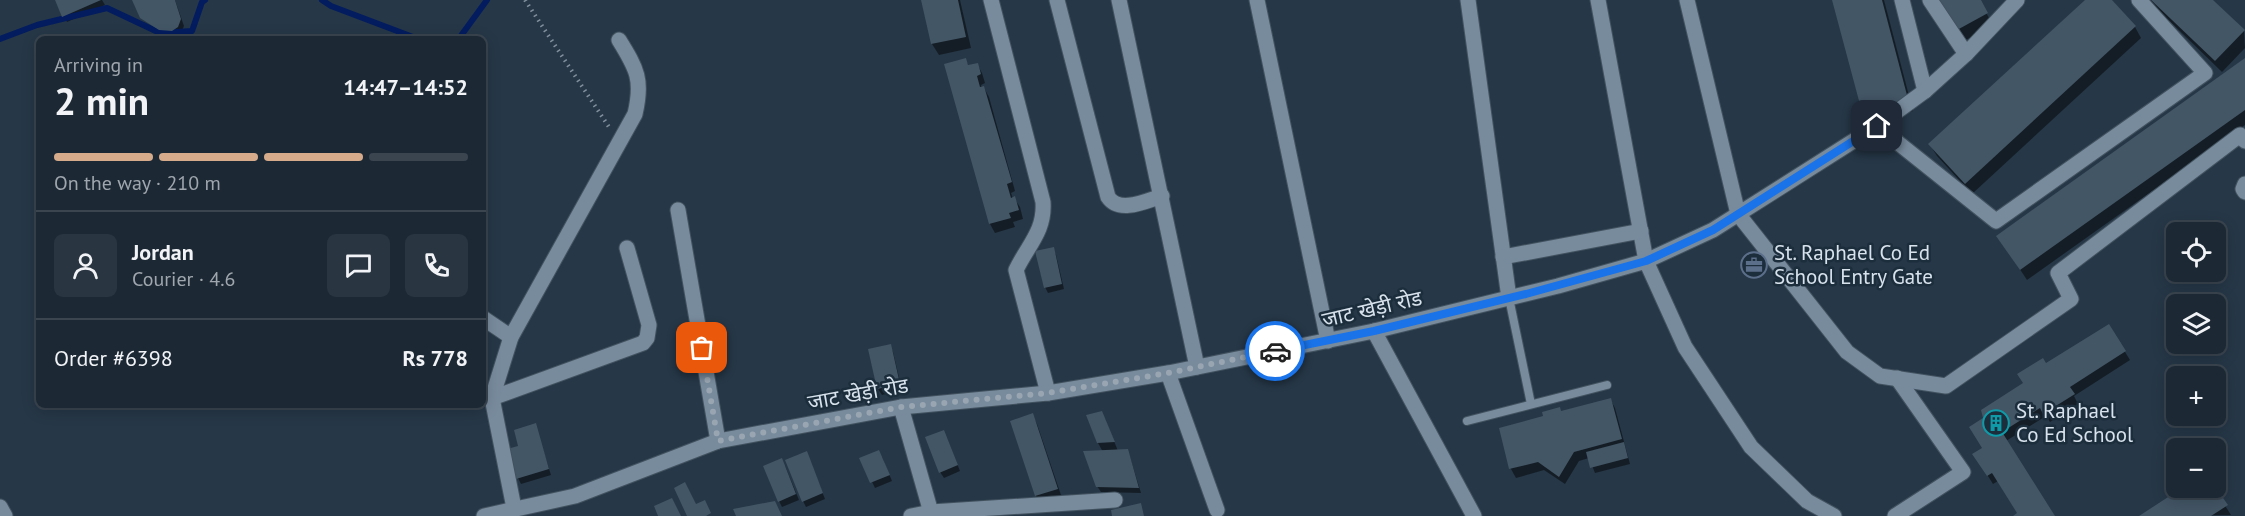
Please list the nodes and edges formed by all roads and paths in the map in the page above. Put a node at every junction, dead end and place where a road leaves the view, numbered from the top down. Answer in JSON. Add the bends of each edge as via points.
{"nodes":[{"id":1,"x":992,"y":0,"type":"edge"},
{"id":2,"x":1057,"y":0,"type":"edge"},
{"id":3,"x":1119,"y":0,"type":"edge"},
{"id":4,"x":1257,"y":0,"type":"edge"},
{"id":5,"x":1468,"y":0,"type":"edge"},
{"id":6,"x":1598,"y":0,"type":"edge"},
{"id":7,"x":1687,"y":0,"type":"edge"},
{"id":8,"x":1902,"y":0,"type":"edge"},
{"id":9,"x":1930,"y":0,"type":"edge"},
{"id":10,"x":2017,"y":0,"type":"edge"},
{"id":11,"x":2139,"y":0,"type":"edge"},
{"id":12,"x":526,"y":2,"type":"edge"},
{"id":13,"x":619,"y":40,"type":"dead end"},
{"id":14,"x":1966,"y":54,"type":"junction"},
{"id":15,"x":1925,"y":91,"type":"junction"},
{"id":16,"x":1877,"y":126,"type":"junction"},
{"id":17,"x":618,"y":141,"type":"junction"},
{"id":18,"x":2245,"y":141,"type":"edge"},
{"id":19,"x":2245,"y":184,"type":"edge"},
{"id":20,"x":2245,"y":192,"type":"edge"},
{"id":21,"x":1162,"y":196,"type":"junction"},
{"id":22,"x":678,"y":210,"type":"dead end"},
{"id":23,"x":1738,"y":214,"type":"junction"},
{"id":24,"x":1641,"y":231,"type":"junction"},
{"id":25,"x":627,"y":248,"type":"dead end"},
{"id":26,"x":1503,"y":257,"type":"junction"},
{"id":27,"x":1646,"y":261,"type":"junction"},
{"id":28,"x":1509,"y":298,"type":"junction"},
{"id":29,"x":486,"y":320,"type":"edge"},
{"id":30,"x":1374,"y":331,"type":"junction"},
{"id":31,"x":511,"y":337,"type":"junction"},
{"id":32,"x":1328,"y":341,"type":"junction"},
{"id":33,"x":1197,"y":367,"type":"junction"},
{"id":34,"x":1168,"y":373,"type":"junction"},
{"id":35,"x":1897,"y":378,"type":"junction"},
{"id":36,"x":1607,"y":385,"type":"dead end"},
{"id":37,"x":1048,"y":393,"type":"junction"},
{"id":38,"x":492,"y":398,"type":"junction"},
{"id":39,"x":1531,"y":404,"type":"junction"},
{"id":40,"x":901,"y":407,"type":"junction"},
{"id":41,"x":1467,"y":421,"type":"dead end"},
{"id":42,"x":718,"y":441,"type":"junction"},
{"id":43,"x":1115,"y":500,"type":"dead end"},
{"id":44,"x":0,"y":507,"type":"edge"},
{"id":45,"x":514,"y":508,"type":"junction"},
{"id":46,"x":1048,"y":509,"type":"edge"},
{"id":47,"x":1217,"y":510,"type":"dead end"},
{"id":48,"x":932,"y":514,"type":"edge"},
{"id":49,"x":492,"y":515,"type":"edge"},
{"id":50,"x":5,"y":516,"type":"edge"},
{"id":51,"x":911,"y":516,"type":"edge"},
{"id":52,"x":1474,"y":516,"type":"edge"},
{"id":53,"x":1834,"y":516,"type":"edge"},
{"id":54,"x":1895,"y":516,"type":"edge"}],
"edges":[{"from":1,"to":37,"type":"street","via":[[1043,202],[1041,228],[1016,270]]},
{"from":2,"to":21,"type":"street","via":[[1108,197],[1119,206]]},
{"from":3,"to":21,"type":"street"},
{"from":4,"to":32,"type":"street"},
{"from":5,"to":26,"type":"street"},
{"from":6,"to":24,"type":"street"},
{"from":7,"to":23,"type":"street"},
{"from":8,"to":15,"type":"street"},
{"from":9,"to":14,"type":"street"},
{"from":10,"to":14,"type":"street","name":"जाट खेड़ी रोड"},
{"from":11,"to":16,"type":"street","via":[[2205,73],[1996,221]]},
{"from":12,"to":17,"type":"path"},
{"from":13,"to":17,"type":"street","via":[[636,67],[639,95],[635,114]]},
{"from":14,"to":15,"type":"street","name":"जाट खेड़ी रोड"},
{"from":15,"to":16,"type":"street","name":"जाट खेड़ी रोड"},
{"from":16,"to":23,"type":"street","name":"जाट खेड़ी रोड"},
{"from":17,"to":31,"type":"street"},
{"from":18,"to":35,"type":"street","via":[[2240,135],[2058,273],[2071,299],[1947,386]]},
{"from":19,"to":20,"type":"street"},
{"from":21,"to":33,"type":"street"},
{"from":22,"to":42,"type":"street"},
{"from":23,"to":27,"type":"street","name":"जाट खेड़ी रोड"},
{"from":23,"to":35,"type":"street","via":[[1847,352],[1881,376]]},
{"from":24,"to":26,"type":"street"},
{"from":24,"to":27,"type":"street"},
{"from":25,"to":38,"type":"street","via":[[649,325],[643,343]]},
{"from":26,"to":28,"type":"street"},
{"from":27,"to":28,"type":"street","name":"जाट खेड़ी रोड"},
{"from":27,"to":53,"type":"street","via":[[1685,347],[1751,447],[1807,501]]},
{"from":28,"to":30,"type":"street","name":"जाट खेड़ी रोड"},
{"from":28,"to":39,"type":"lane"},
{"from":29,"to":31,"type":"street"},
{"from":30,"to":32,"type":"street","name":"जाट खेड़ी रोड"},
{"from":30,"to":52,"type":"street"},
{"from":31,"to":38,"type":"street"},
{"from":32,"to":33,"type":"street","name":"जाट खेड़ी रोड"},
{"from":33,"to":34,"type":"street","name":"जाट खेड़ी रोड"},
{"from":34,"to":37,"type":"street","name":"जाट खेड़ी रोड"},
{"from":34,"to":47,"type":"street"},
{"from":35,"to":54,"type":"street","via":[[1963,472]]},
{"from":36,"to":39,"type":"lane"},
{"from":37,"to":40,"type":"street","name":"जाट खेड़ी रोड"},
{"from":38,"to":45,"type":"street"},
{"from":39,"to":41,"type":"lane"},
{"from":40,"to":42,"type":"street","name":"जाट खेड़ी रोड"},
{"from":40,"to":48,"type":"street"},
{"from":42,"to":45,"type":"street","name":"जाट खेड़ी रोड","via":[[575,496]]},
{"from":43,"to":46,"type":"street"},
{"from":44,"to":50,"type":"street"},
{"from":45,"to":49,"type":"street","name":"जाट खेड़ी रोड"},
{"from":46,"to":48,"type":"street"},
{"from":48,"to":51,"type":"street"}]}
